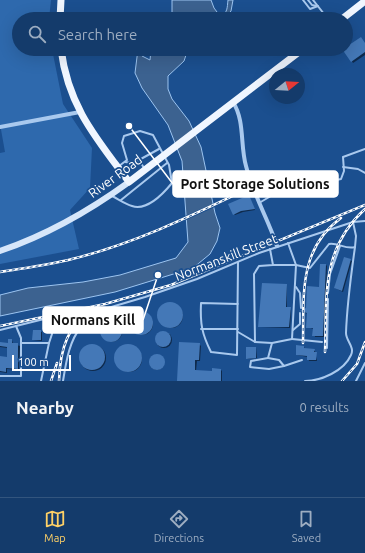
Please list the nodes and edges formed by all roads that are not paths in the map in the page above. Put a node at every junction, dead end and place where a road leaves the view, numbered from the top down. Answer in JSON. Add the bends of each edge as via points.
{"nodes":[{"id":1,"x":61,"y":0,"type":"edge"},
{"id":2,"x":303,"y":0,"type":"edge"},
{"id":3,"x":308,"y":0,"type":"edge"},
{"id":4,"x":313,"y":0,"type":"edge"},
{"id":5,"x":365,"y":1,"type":"edge"},
{"id":6,"x":318,"y":6,"type":"junction"},
{"id":7,"x":60,"y":12,"type":"edge"},
{"id":8,"x":323,"y":12,"type":"edge"},
{"id":9,"x":351,"y":12,"type":"edge"},
{"id":10,"x":62,"y":56,"type":"edge"},
{"id":11,"x":295,"y":56,"type":"edge"},
{"id":12,"x":234,"y":102,"type":"junction"},
{"id":13,"x":80,"y":112,"type":"junction"},
{"id":14,"x":0,"y":127,"type":"edge"},
{"id":15,"x":365,"y":149,"type":"edge"},
{"id":16,"x":163,"y":156,"type":"junction"},
{"id":17,"x":139,"y":160,"type":"junction"},
{"id":18,"x":125,"y":162,"type":"junction"},
{"id":19,"x":117,"y":167,"type":"junction"},
{"id":20,"x":343,"y":167,"type":"junction"},
{"id":21,"x":144,"y":171,"type":"junction"},
{"id":22,"x":365,"y":173,"type":"edge"},
{"id":23,"x":147,"y":179,"type":"junction"},
{"id":24,"x":129,"y":182,"type":"junction"},
{"id":25,"x":110,"y":196,"type":"junction"},
{"id":26,"x":121,"y":200,"type":"junction"},
{"id":27,"x":259,"y":203,"type":"junction"},
{"id":28,"x":365,"y":221,"type":"edge"},
{"id":29,"x":352,"y":222,"type":"junction"},
{"id":30,"x":288,"y":243,"type":"junction"},
{"id":31,"x":277,"y":246,"type":"junction"},
{"id":32,"x":340,"y":246,"type":"junction"},
{"id":33,"x":355,"y":247,"type":"junction"},
{"id":34,"x":270,"y":249,"type":"junction"},
{"id":35,"x":0,"y":251,"type":"edge"},
{"id":36,"x":238,"y":262,"type":"junction"},
{"id":37,"x":273,"y":265,"type":"junction"},
{"id":38,"x":296,"y":265,"type":"junction"},
{"id":39,"x":295,"y":286,"type":"junction"},
{"id":40,"x":328,"y":293,"type":"dead end"},
{"id":41,"x":328,"y":300,"type":"dead end"},
{"id":42,"x":238,"y":304,"type":"junction"},
{"id":43,"x":108,"y":308,"type":"junction"},
{"id":44,"x":301,"y":308,"type":"dead end"},
{"id":45,"x":300,"y":312,"type":"dead end"},
{"id":46,"x":51,"y":318,"type":"junction"},
{"id":47,"x":16,"y":326,"type":"junction"},
{"id":48,"x":201,"y":329,"type":"junction"},
{"id":49,"x":0,"y":330,"type":"edge"},
{"id":50,"x":293,"y":330,"type":"junction"},
{"id":51,"x":238,"y":331,"type":"junction"},
{"id":52,"x":292,"y":339,"type":"junction"},
{"id":53,"x":255,"y":342,"type":"junction"},
{"id":54,"x":272,"y":342,"type":"junction"},
{"id":55,"x":322,"y":342,"type":"dead end"},
{"id":56,"x":21,"y":343,"type":"junction"},
{"id":57,"x":49,"y":343,"type":"junction"},
{"id":58,"x":327,"y":348,"type":"dead end"},
{"id":59,"x":268,"y":358,"type":"junction"},
{"id":60,"x":302,"y":360,"type":"dead end"},
{"id":61,"x":365,"y":363,"type":"edge"},
{"id":62,"x":284,"y":366,"type":"junction"},
{"id":63,"x":0,"y":376,"type":"edge"},
{"id":64,"x":41,"y":381,"type":"edge"},
{"id":65,"x":63,"y":381,"type":"edge"},
{"id":66,"x":305,"y":381,"type":"edge"},
{"id":67,"x":356,"y":381,"type":"edge"}],
"edges":[{"from":1,"to":7,"type":"main road"},
{"from":2,"to":6,"type":"lane","via":[[310,9]]},
{"from":3,"to":6,"type":"lane","via":[[312,5]]},
{"from":4,"to":6,"type":"lane"},
{"from":5,"to":9,"type":"main road"},
{"from":6,"to":8,"type":"lane"},
{"from":10,"to":13,"type":"main road","via":[[67,78]]},
{"from":11,"to":12,"type":"main road","name":"River Road"},
{"from":12,"to":16,"type":"main road","name":"River Road"},
{"from":12,"to":27,"type":"street","via":[[240,119],[245,165]]},
{"from":13,"to":14,"type":"street"},
{"from":13,"to":19,"type":"main road","via":[[95,139]]},
{"from":15,"to":20,"type":"lane","via":[[343,157]]},
{"from":16,"to":17,"type":"lane"},
{"from":16,"to":18,"type":"lane","via":[[153,135],[140,131],[124,136],[122,140],[127,157]]},
{"from":16,"to":21,"type":"main road","name":"River Road"},
{"from":16,"to":23,"type":"lane"},
{"from":16,"to":26,"type":"lane","via":[[172,184],[156,200],[141,206],[133,207]]},
{"from":17,"to":18,"type":"lane"},
{"from":17,"to":21,"type":"lane"},
{"from":18,"to":19,"type":"lane"},
{"from":19,"to":24,"type":"main road"},
{"from":20,"to":22,"type":"lane","via":[[358,169]]},
{"from":20,"to":27,"type":"lane","via":[[341,179],[276,192]]},
{"from":21,"to":23,"type":"lane"},
{"from":21,"to":24,"type":"main road","name":"River Road"},
{"from":23,"to":26,"type":"lane"},
{"from":24,"to":25,"type":"main road","name":"River Road"},
{"from":25,"to":26,"type":"lane"},
{"from":25,"to":35,"type":"main road","name":"River Road","via":[[66,223],[22,244]]},
{"from":27,"to":31,"type":"street"},
{"from":28,"to":29,"type":"lane","name":"Normanskill Street"},
{"from":29,"to":30,"type":"lane","name":"Normanskill Street"},
{"from":29,"to":33,"type":"lane","via":[[356,236]]},
{"from":30,"to":31,"type":"lane","name":"Normanskill Street"},
{"from":30,"to":38,"type":"lane"},
{"from":31,"to":34,"type":"lane","name":"Normanskill Street"},
{"from":32,"to":33,"type":"lane","via":[[350,249]]},
{"from":32,"to":38,"type":"lane","via":[[329,244],[310,268]]},
{"from":32,"to":40,"type":"lane","via":[[334,261]]},
{"from":33,"to":66,"type":"lane","via":[[346,333],[353,350],[351,356],[342,366],[324,378]]},
{"from":34,"to":36,"type":"lane","name":"Normanskill Street"},
{"from":34,"to":37,"type":"lane"},
{"from":36,"to":42,"type":"lane"},
{"from":36,"to":43,"type":"lane","name":"Normanskill Street","via":[[174,288]]},
{"from":37,"to":38,"type":"lane"},
{"from":37,"to":53,"type":"lane","via":[[259,266],[254,274]]},
{"from":38,"to":39,"type":"lane"},
{"from":39,"to":44,"type":"lane","via":[[300,293]]},
{"from":39,"to":50,"type":"lane"},
{"from":41,"to":58,"type":"lane"},
{"from":42,"to":48,"type":"lane","via":[[201,304]]},
{"from":42,"to":51,"type":"lane"},
{"from":43,"to":46,"type":"lane","name":"Normanskill Street"},
{"from":43,"to":65,"type":"lane","via":[[82,326],[74,339]]},
{"from":45,"to":50,"type":"lane","via":[[300,324]]},
{"from":46,"to":47,"type":"lane","name":"Normanskill Street"},
{"from":46,"to":57,"type":"lane","via":[[52,334]]},
{"from":47,"to":49,"type":"lane","name":"Normanskill Street"},
{"from":47,"to":56,"type":"lane"},
{"from":48,"to":51,"type":"lane"},
{"from":48,"to":51,"type":"lane","via":[[211,352],[237,355]]},
{"from":50,"to":52,"type":"lane"},
{"from":51,"to":53,"type":"lane"},
{"from":52,"to":54,"type":"lane"},
{"from":52,"to":55,"type":"lane"},
{"from":53,"to":54,"type":"lane"},
{"from":54,"to":59,"type":"lane"},
{"from":56,"to":57,"type":"lane"},
{"from":56,"to":63,"type":"lane","via":[[21,376]]},
{"from":57,"to":64,"type":"lane"},
{"from":59,"to":62,"type":"lane","via":[[279,360]]},
{"from":59,"to":62,"type":"lane","via":[[251,361],[250,367],[269,369]]},
{"from":60,"to":62,"type":"lane"},
{"from":61,"to":67,"type":"lane"}]}
